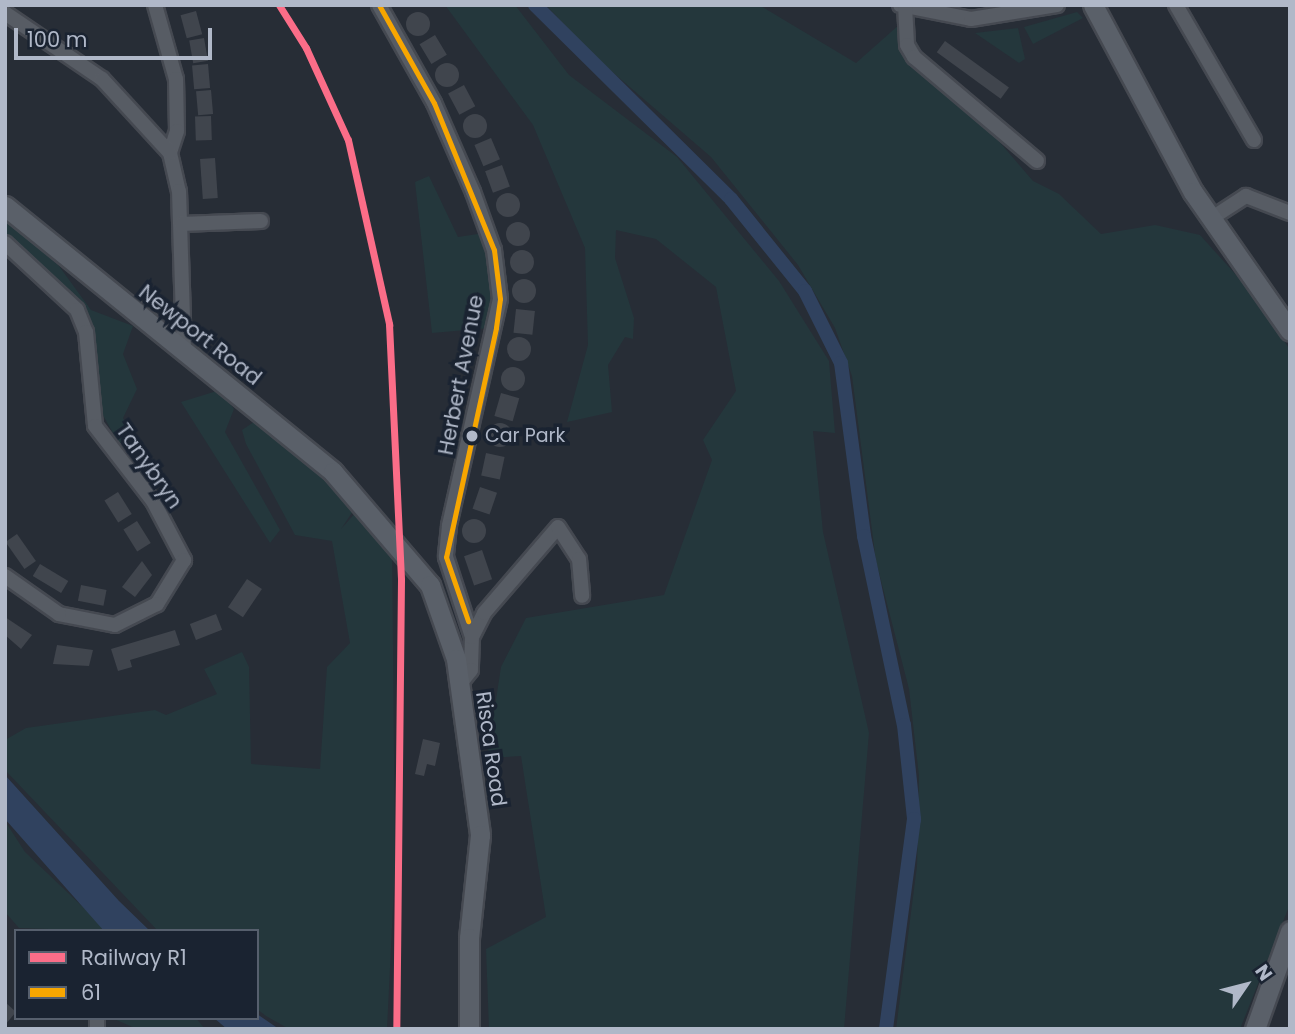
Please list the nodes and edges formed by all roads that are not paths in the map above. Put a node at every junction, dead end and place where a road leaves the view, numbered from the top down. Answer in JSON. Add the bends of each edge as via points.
{"nodes":[{"id":1,"x":155,"y":5,"type":"edge"},
{"id":2,"x":379,"y":5,"type":"edge"},
{"id":3,"x":1093,"y":5,"type":"edge"},
{"id":4,"x":1176,"y":5,"type":"edge"},
{"id":5,"x":903,"y":6,"type":"edge"},
{"id":6,"x":1050,"y":6,"type":"edge"},
{"id":7,"x":959,"y":12,"type":"edge"},
{"id":8,"x":5,"y":13,"type":"edge"},
{"id":9,"x":1255,"y":140,"type":"dead end"},
{"id":10,"x":170,"y":153,"type":"junction"},
{"id":11,"x":1037,"y":161,"type":"dead end"},
{"id":12,"x":5,"y":206,"type":"edge"},
{"id":13,"x":1290,"y":213,"type":"edge"},
{"id":14,"x":1215,"y":216,"type":"junction"},
{"id":15,"x":261,"y":221,"type":"dead end"},
{"id":16,"x":181,"y":224,"type":"junction"},
{"id":17,"x":5,"y":243,"type":"edge"},
{"id":18,"x":1290,"y":331,"type":"edge"},
{"id":19,"x":184,"y":350,"type":"junction"},
{"id":20,"x":363,"y":504,"type":"joint"},
{"id":21,"x":5,"y":576,"type":"edge"},
{"id":22,"x":582,"y":596,"type":"dead end"},
{"id":23,"x":472,"y":637,"type":"junction"},
{"id":24,"x":459,"y":685,"type":"junction"},
{"id":25,"x":1290,"y":931,"type":"edge"},
{"id":26,"x":469,"y":1029,"type":"edge"},
{"id":27,"x":1255,"y":1029,"type":"edge"}],
"edges":[{"from":1,"to":10,"type":"street","via":[[176,79],[177,131]]},
{"from":2,"to":23,"type":"street","name":"Herbert Avenue","via":[[434,103],[494,250],[500,299],[496,328],[446,556]]},
{"from":3,"to":14,"type":"main road","via":[[1193,192]]},
{"from":4,"to":9,"type":"street"},
{"from":5,"to":7,"type":"street"},
{"from":5,"to":11,"type":"street","via":[[906,45],[914,57]]},
{"from":6,"to":7,"type":"street","via":[[1010,17]]},
{"from":8,"to":10,"type":"street","via":[[102,79]]},
{"from":10,"to":16,"type":"street"},
{"from":12,"to":19,"type":"main road","name":"Newport Road"},
{"from":13,"to":14,"type":"street","via":[[1246,197]]},
{"from":14,"to":18,"type":"main road"},
{"from":15,"to":16,"type":"street"},
{"from":16,"to":19,"type":"street"},
{"from":17,"to":21,"type":"street","name":"Tanybryn","via":[[77,310],[86,332],[95,426],[153,501],[184,560],[157,604],[115,625],[59,614]]},
{"from":19,"to":20,"type":"main road","name":"Newport Road"},
{"from":20,"to":24,"type":"main road","name":"Risca Road","via":[[430,585],[449,631]]},
{"from":22,"to":23,"type":"street","via":[[579,559],[558,527],[484,613]]},
{"from":23,"to":24,"type":"street","name":"Herbert Avenue","via":[[471,670]]},
{"from":24,"to":26,"type":"main road","name":"Risca Road","via":[[480,835],[469,938]]},
{"from":25,"to":27,"type":"main road"}]}
